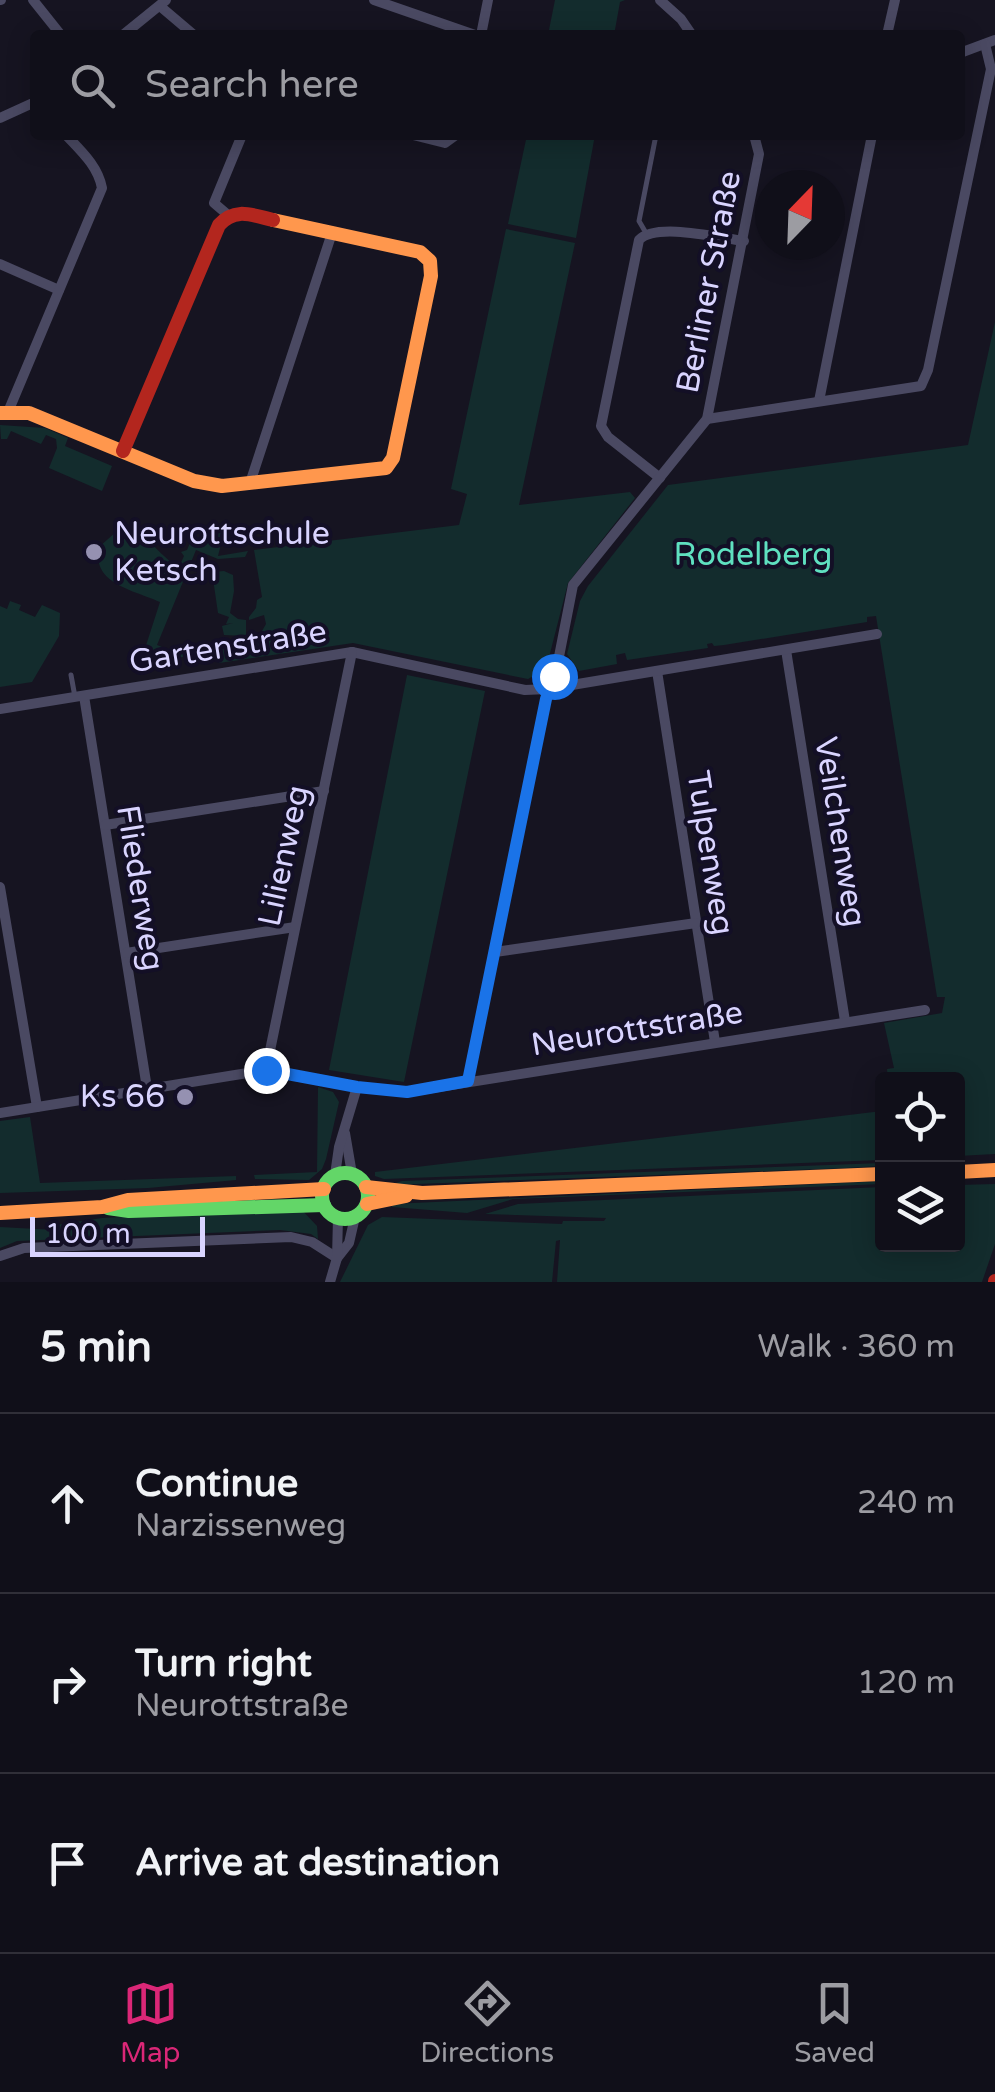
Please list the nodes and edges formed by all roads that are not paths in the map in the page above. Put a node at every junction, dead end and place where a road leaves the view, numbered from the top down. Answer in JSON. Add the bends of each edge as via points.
{"nodes":[{"id":1,"x":33,"y":0,"type":"edge"},
{"id":2,"x":374,"y":0,"type":"edge"},
{"id":3,"x":488,"y":0,"type":"edge"},
{"id":4,"x":895,"y":0,"type":"edge"},
{"id":5,"x":664,"y":1,"type":"edge"},
{"id":6,"x":164,"y":3,"type":"edge"},
{"id":7,"x":56,"y":30,"type":"edge"},
{"id":8,"x":129,"y":30,"type":"edge"},
{"id":9,"x":189,"y":30,"type":"edge"},
{"id":10,"x":463,"y":30,"type":"edge"},
{"id":11,"x":479,"y":30,"type":"edge"},
{"id":12,"x":689,"y":30,"type":"edge"},
{"id":13,"x":889,"y":30,"type":"edge"},
{"id":14,"x":990,"y":42,"type":"edge"},
{"id":15,"x":965,"y":52,"type":"edge"},
{"id":16,"x":30,"y":104,"type":"edge"},
{"id":17,"x":0,"y":118,"type":"edge"},
{"id":18,"x":70,"y":140,"type":"edge"},
{"id":19,"x":240,"y":140,"type":"edge"},
{"id":20,"x":655,"y":140,"type":"edge"},
{"id":21,"x":755,"y":140,"type":"edge"},
{"id":22,"x":871,"y":140,"type":"edge"},
{"id":23,"x":228,"y":215,"type":"junction"},
{"id":24,"x":332,"y":233,"type":"junction"},
{"id":25,"x":646,"y":233,"type":"junction"},
{"id":26,"x":744,"y":241,"type":"junction"},
{"id":27,"x":0,"y":264,"type":"edge"},
{"id":28,"x":59,"y":290,"type":"junction"},
{"id":29,"x":819,"y":401,"type":"junction"},
{"id":30,"x":4,"y":412,"type":"edge"},
{"id":31,"x":707,"y":419,"type":"junction"},
{"id":32,"x":123,"y":451,"type":"junction"},
{"id":33,"x":660,"y":478,"type":"junction"},
{"id":34,"x":250,"y":484,"type":"junction"},
{"id":35,"x":877,"y":634,"type":"dead end"},
{"id":36,"x":786,"y":650,"type":"junction"},
{"id":37,"x":352,"y":652,"type":"junction"},
{"id":38,"x":657,"y":671,"type":"junction"},
{"id":39,"x":71,"y":676,"type":"dead end"},
{"id":40,"x":548,"y":689,"type":"junction"},
{"id":41,"x":79,"y":696,"type":"junction"},
{"id":42,"x":0,"y":709,"type":"edge"},
{"id":43,"x":324,"y":791,"type":"junction"},
{"id":44,"x":104,"y":825,"type":"junction"},
{"id":45,"x":0,"y":887,"type":"edge"},
{"id":46,"x":696,"y":923,"type":"junction"},
{"id":47,"x":295,"y":927,"type":"junction"},
{"id":48,"x":495,"y":952,"type":"junction"},
{"id":49,"x":126,"y":953,"type":"junction"},
{"id":50,"x":925,"y":1010,"type":"dead end"},
{"id":51,"x":844,"y":1020,"type":"junction"},
{"id":52,"x":716,"y":1042,"type":"junction"},
{"id":53,"x":266,"y":1070,"type":"junction"},
{"id":54,"x":468,"y":1081,"type":"junction"},
{"id":55,"x":357,"y":1087,"type":"junction"},
{"id":56,"x":147,"y":1088,"type":"junction"},
{"id":57,"x":36,"y":1107,"type":"junction"},
{"id":58,"x":0,"y":1113,"type":"edge"},
{"id":59,"x":345,"y":1132,"type":"junction"},
{"id":60,"x":995,"y":1170,"type":"edge"},
{"id":61,"x":965,"y":1172,"type":"edge"},
{"id":62,"x":352,"y":1174,"type":"junction"},
{"id":63,"x":875,"y":1174,"type":"edge"},
{"id":64,"x":335,"y":1175,"type":"junction"},
{"id":65,"x":366,"y":1186,"type":"junction"},
{"id":66,"x":422,"y":1193,"type":"junction"},
{"id":67,"x":324,"y":1197,"type":"junction"},
{"id":68,"x":367,"y":1204,"type":"junction"},
{"id":69,"x":0,"y":1212,"type":"edge"},
{"id":70,"x":355,"y":1217,"type":"junction"},
{"id":71,"x":338,"y":1218,"type":"junction"},
{"id":72,"x":0,"y":1256,"type":"edge"},
{"id":73,"x":337,"y":1258,"type":"junction"},
{"id":74,"x":330,"y":1282,"type":"edge"}],
"edges":[{"from":1,"to":7,"type":"street"},
{"from":2,"to":10,"type":"street"},
{"from":3,"to":11,"type":"street"},
{"from":4,"to":13,"type":"street"},
{"from":5,"to":12,"type":"street"},
{"from":6,"to":8,"type":"street"},
{"from":6,"to":9,"type":"street"},
{"from":14,"to":15,"type":"street"},
{"from":14,"to":29,"type":"street","via":[[991,69],[921,386]]},
{"from":16,"to":17,"type":"street"},
{"from":18,"to":28,"type":"street","via":[[102,188]]},
{"from":19,"to":23,"type":"street","via":[[214,204]]},
{"from":20,"to":25,"type":"lane","via":[[638,221]]},
{"from":21,"to":26,"type":"street","name":"Berliner Straße","via":[[759,154]]},
{"from":22,"to":29,"type":"street"},
{"from":23,"to":24,"type":"street"},
{"from":23,"to":32,"type":"street"},
{"from":24,"to":34,"type":"street"},
{"from":24,"to":34,"type":"street","via":[[420,252],[430,261],[393,458],[386,468]]},
{"from":25,"to":26,"type":"street"},
{"from":25,"to":33,"type":"street","via":[[601,426]]},
{"from":26,"to":31,"type":"street","name":"Berliner Straße"},
{"from":27,"to":28,"type":"street"},
{"from":28,"to":30,"type":"street"},
{"from":29,"to":31,"type":"street"},
{"from":30,"to":32,"type":"street","via":[[29,413]]},
{"from":31,"to":33,"type":"street","name":"Berliner Straße"},
{"from":32,"to":34,"type":"street","via":[[194,481]]},
{"from":33,"to":40,"type":"street","name":"Berliner Straße","via":[[573,584]]},
{"from":35,"to":36,"type":"street","name":"Gartenstraße"},
{"from":36,"to":38,"type":"street","name":"Gartenstraße"},
{"from":36,"to":51,"type":"street","name":"Veilchenweg"},
{"from":37,"to":40,"type":"street","name":"Gartenstraße","via":[[525,690]]},
{"from":37,"to":41,"type":"street","name":"Gartenstraße"},
{"from":37,"to":43,"type":"street","name":"Lilienweg"},
{"from":38,"to":40,"type":"street","name":"Gartenstraße"},
{"from":38,"to":46,"type":"street","name":"Tulpenweg"},
{"from":39,"to":41,"type":"lane"},
{"from":40,"to":48,"type":"street","name":"Berliner Straße"},
{"from":41,"to":42,"type":"street","name":"Gartenstraße"},
{"from":41,"to":44,"type":"street","name":"Fliederweg"},
{"from":43,"to":44,"type":"street"},
{"from":43,"to":47,"type":"street","name":"Lilienweg"},
{"from":44,"to":49,"type":"street","name":"Fliederweg"},
{"from":45,"to":57,"type":"street"},
{"from":46,"to":48,"type":"street"},
{"from":46,"to":52,"type":"street","name":"Tulpenweg"},
{"from":47,"to":49,"type":"street"},
{"from":47,"to":53,"type":"street","name":"Lilienweg"},
{"from":48,"to":54,"type":"street","name":"Berliner Straße"},
{"from":49,"to":56,"type":"street","name":"Fliederweg"},
{"from":50,"to":51,"type":"street","name":"Neurottstraße"},
{"from":51,"to":52,"type":"street","name":"Neurottstraße"},
{"from":52,"to":54,"type":"street","name":"Neurottstraße"},
{"from":53,"to":55,"type":"street","name":"Neurottstraße"},
{"from":53,"to":56,"type":"street","name":"Neurottstraße"},
{"from":54,"to":55,"type":"street","name":"Neurottstraße","via":[[407,1092]]},
{"from":55,"to":59,"type":"street"},
{"from":56,"to":57,"type":"street","name":"Neurottstraße"},
{"from":57,"to":58,"type":"street","name":"Neurottstraße"},
{"from":59,"to":62,"type":"street"},
{"from":59,"to":64,"type":"street"},
{"from":60,"to":61,"type":"street"},
{"from":62,"to":64,"type":"street"},
{"from":62,"to":65,"type":"street"},
{"from":63,"to":66,"type":"street"},
{"from":64,"to":67,"type":"street"},
{"from":65,"to":66,"type":"street"},
{"from":65,"to":68,"type":"street"},
{"from":66,"to":68,"type":"street"},
{"from":67,"to":69,"type":"street","via":[[128,1200]]},
{"from":67,"to":71,"type":"street"},
{"from":68,"to":70,"type":"street"},
{"from":70,"to":71,"type":"street"},
{"from":70,"to":73,"type":"street"},
{"from":71,"to":73,"type":"street"},
{"from":72,"to":73,"type":"street","via":[[24,1248],[291,1237]]},
{"from":73,"to":74,"type":"street"}]}
